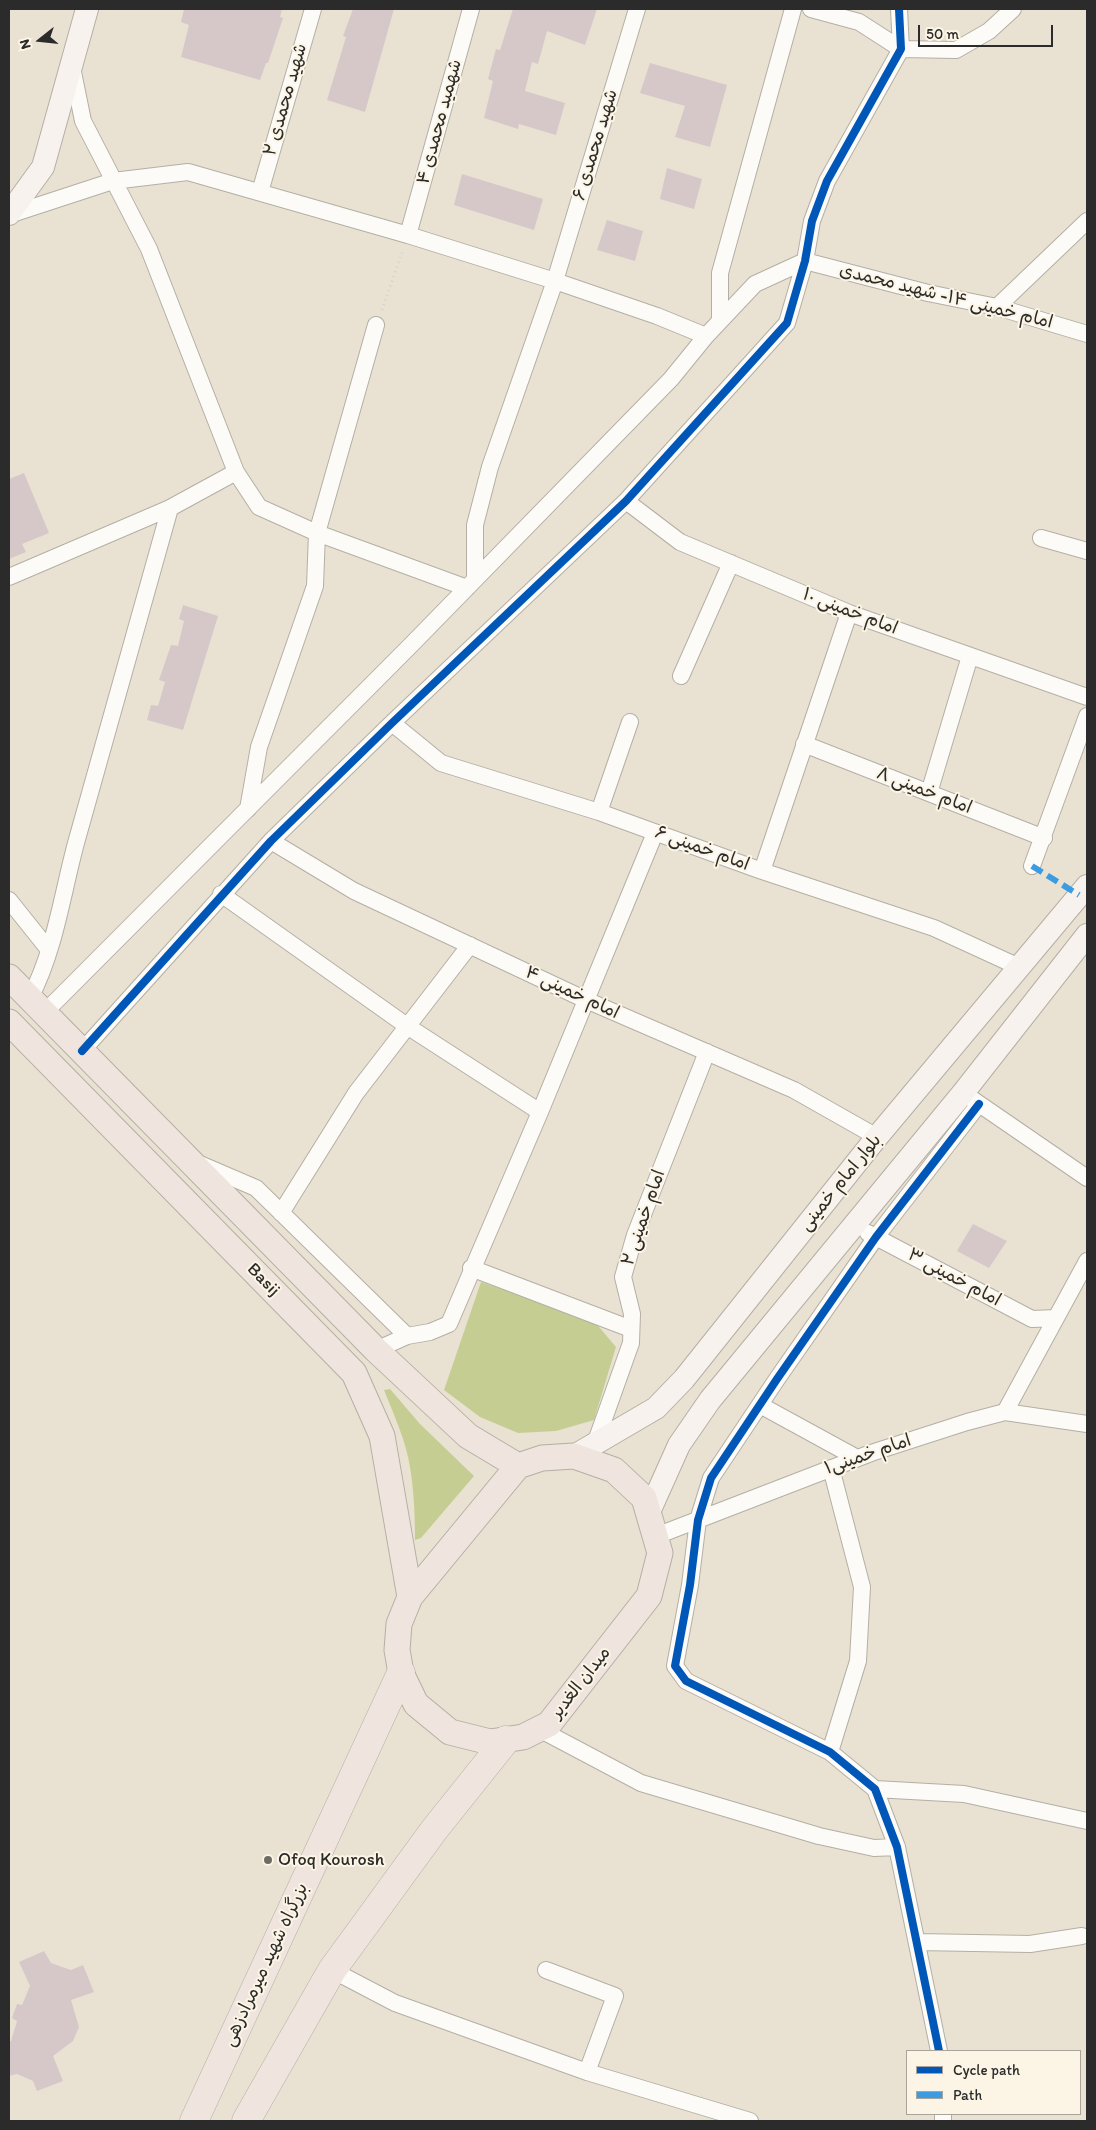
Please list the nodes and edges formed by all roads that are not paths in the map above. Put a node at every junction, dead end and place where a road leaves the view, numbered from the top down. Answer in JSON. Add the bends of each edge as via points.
{"nodes":[{"id":1,"x":87,"y":9,"type":"edge"},
{"id":2,"x":313,"y":9,"type":"edge"},
{"id":3,"x":471,"y":9,"type":"edge"},
{"id":4,"x":637,"y":9,"type":"edge"},
{"id":5,"x":792,"y":9,"type":"edge"},
{"id":6,"x":811,"y":9,"type":"edge"},
{"id":7,"x":899,"y":9,"type":"edge"},
{"id":8,"x":1013,"y":9,"type":"edge"},
{"id":9,"x":902,"y":49,"type":"junction"},
{"id":10,"x":72,"y":65,"type":"junction"},
{"id":11,"x":113,"y":182,"type":"junction"},
{"id":12,"x":260,"y":192,"type":"junction"},
{"id":13,"x":9,"y":215,"type":"edge"},
{"id":14,"x":1087,"y":221,"type":"edge"},
{"id":15,"x":408,"y":235,"type":"junction"},
{"id":16,"x":805,"y":262,"type":"junction"},
{"id":17,"x":555,"y":281,"type":"junction"},
{"id":18,"x":997,"y":307,"type":"junction"},
{"id":19,"x":720,"y":321,"type":"junction"},
{"id":20,"x":376,"y":325,"type":"road end"},
{"id":21,"x":1087,"y":334,"type":"edge"},
{"id":22,"x":706,"y":336,"type":"junction"},
{"id":23,"x":236,"y":472,"type":"junction"},
{"id":24,"x":626,"y":501,"type":"junction"},
{"id":25,"x":170,"y":508,"type":"junction"},
{"id":26,"x":317,"y":533,"type":"junction"},
{"id":27,"x":1041,"y":538,"type":"dead end"},
{"id":28,"x":1087,"y":551,"type":"edge"},
{"id":29,"x":731,"y":563,"type":"junction"},
{"id":30,"x":9,"y":577,"type":"edge"},
{"id":31,"x":471,"y":584,"type":"junction"},
{"id":32,"x":849,"y":613,"type":"junction"},
{"id":33,"x":970,"y":656,"type":"junction"},
{"id":34,"x":681,"y":676,"type":"dead end"},
{"id":35,"x":1087,"y":697,"type":"edge"},
{"id":36,"x":1087,"y":716,"type":"edge"},
{"id":37,"x":630,"y":722,"type":"dead end"},
{"id":38,"x":392,"y":723,"type":"junction"},
{"id":39,"x":804,"y":744,"type":"junction"},
{"id":40,"x":929,"y":793,"type":"junction"},
{"id":41,"x":248,"y":809,"type":"junction"},
{"id":42,"x":598,"y":812,"type":"junction"},
{"id":43,"x":655,"y":832,"type":"junction"},
{"id":44,"x":1044,"y":838,"type":"junction"},
{"id":45,"x":271,"y":840,"type":"junction"},
{"id":46,"x":1032,"y":866,"type":"dead end"},
{"id":47,"x":762,"y":871,"type":"junction"},
{"id":48,"x":1087,"y":886,"type":"edge"},
{"id":49,"x":222,"y":894,"type":"junction"},
{"id":50,"x":9,"y":900,"type":"edge"},
{"id":51,"x":1087,"y":935,"type":"edge"},
{"id":52,"x":470,"y":945,"type":"junction"},
{"id":53,"x":49,"y":950,"type":"junction"},
{"id":54,"x":1019,"y":967,"type":"junction"},
{"id":55,"x":9,"y":977,"type":"edge"},
{"id":56,"x":586,"y":1000,"type":"junction"},
{"id":57,"x":37,"y":1006,"type":"junction"},
{"id":58,"x":9,"y":1022,"type":"edge"},
{"id":59,"x":407,"y":1026,"type":"junction"},
{"id":60,"x":82,"y":1051,"type":"junction"},
{"id":61,"x":707,"y":1052,"type":"junction"},
{"id":62,"x":971,"y":1099,"type":"junction"},
{"id":63,"x":540,"y":1112,"type":"junction"},
{"id":64,"x":877,"y":1137,"type":"junction"},
{"id":65,"x":188,"y":1159,"type":"junction"},
{"id":66,"x":1087,"y":1178,"type":"edge"},
{"id":67,"x":281,"y":1213,"type":"junction"},
{"id":68,"x":854,"y":1226,"type":"junction"},
{"id":69,"x":876,"y":1237,"type":"junction"},
{"id":70,"x":1087,"y":1261,"type":"edge"},
{"id":71,"x":471,"y":1268,"type":"junction"},
{"id":72,"x":1056,"y":1318,"type":"junction"},
{"id":73,"x":632,"y":1329,"type":"junction"},
{"id":74,"x":407,"y":1336,"type":"junction"},
{"id":75,"x":376,"y":1350,"type":"junction"},
{"id":76,"x":354,"y":1373,"type":"junction"},
{"id":77,"x":760,"y":1405,"type":"junction"},
{"id":78,"x":1005,"y":1412,"type":"junction"},
{"id":79,"x":1087,"y":1424,"type":"edge"},
{"id":80,"x":585,"y":1450,"type":"junction"},
{"id":81,"x":857,"y":1458,"type":"junction"},
{"id":82,"x":518,"y":1466,"type":"junction"},
{"id":83,"x":831,"y":1468,"type":"junction"},
{"id":84,"x":649,"y":1512,"type":"junction"},
{"id":85,"x":698,"y":1520,"type":"junction"},
{"id":86,"x":656,"y":1536,"type":"junction"},
{"id":87,"x":410,"y":1597,"type":"junction"},
{"id":88,"x":401,"y":1673,"type":"junction"},
{"id":89,"x":539,"y":1730,"type":"junction"},
{"id":90,"x":506,"y":1740,"type":"junction"},
{"id":91,"x":830,"y":1752,"type":"junction"},
{"id":92,"x":875,"y":1789,"type":"junction"},
{"id":93,"x":1087,"y":1821,"type":"edge"},
{"id":94,"x":898,"y":1847,"type":"junction"},
{"id":95,"x":1082,"y":1936,"type":"dead end"},
{"id":96,"x":917,"y":1942,"type":"junction"},
{"id":97,"x":332,"y":1970,"type":"junction"},
{"id":98,"x":546,"y":1970,"type":"dead end"},
{"id":99,"x":939,"y":2050,"type":"edge"},
{"id":100,"x":587,"y":2072,"type":"junction"},
{"id":101,"x":194,"y":2121,"type":"edge"},
{"id":102,"x":246,"y":2121,"type":"edge"},
{"id":103,"x":750,"y":2121,"type":"edge"}],
"edges":[{"from":1,"to":10,"type":"main road"},
{"from":2,"to":12,"type":"street","name":"شهید محمدی ۲"},
{"from":3,"to":15,"type":"street","name":"شهمید محمدی ۴"},
{"from":4,"to":17,"type":"street","name":"شهید محمدی ۶"},
{"from":5,"to":19,"type":"street","via":[[720,273]]},
{"from":6,"to":9,"type":"street","via":[[859,22]]},
{"from":7,"to":9,"type":"street"},
{"from":8,"to":9,"type":"street","via":[[990,31],[956,50]]},
{"from":9,"to":16,"type":"street","via":[[826,181],[812,221]]},
{"from":10,"to":11,"type":"street","via":[[83,121]]},
{"from":10,"to":13,"type":"main road","via":[[43,167]]},
{"from":11,"to":12,"type":"street","via":[[188,172]]},
{"from":11,"to":13,"type":"street"},
{"from":11,"to":23,"type":"street","via":[[149,249]]},
{"from":12,"to":15,"type":"street"},
{"from":14,"to":18,"type":"street"},
{"from":15,"to":17,"type":"street"},
{"from":16,"to":18,"type":"street","name":"امام خمینی ۱۴- شهید محمدی"},
{"from":16,"to":19,"type":"street","via":[[756,284]]},
{"from":16,"to":24,"type":"street","via":[[787,323]]},
{"from":17,"to":22,"type":"street"},
{"from":17,"to":31,"type":"street","name":"شهید محمدی ۶","via":[[490,467],[474,525]]},
{"from":18,"to":21,"type":"street","name":"امام خمینی ۱۴- شهید محمدی"},
{"from":19,"to":22,"type":"street"},
{"from":20,"to":26,"type":"street"},
{"from":22,"to":31,"type":"street","via":[[671,379]]},
{"from":23,"to":25,"type":"street"},
{"from":23,"to":26,"type":"street","via":[[259,507]]},
{"from":24,"to":29,"type":"street","name":"امام خمینی ۱۰","via":[[680,542]]},
{"from":24,"to":38,"type":"street"},
{"from":25,"to":30,"type":"street"},
{"from":25,"to":53,"type":"street"},
{"from":26,"to":31,"type":"street"},
{"from":26,"to":41,"type":"street","via":[[315,586],[259,747]]},
{"from":27,"to":28,"type":"street"},
{"from":29,"to":32,"type":"street","name":"امام خمینی ۱۰"},
{"from":29,"to":34,"type":"street"},
{"from":31,"to":41,"type":"street"},
{"from":32,"to":33,"type":"street","name":"امام خمینی ۱۰"},
{"from":32,"to":39,"type":"street"},
{"from":33,"to":35,"type":"street","name":"امام خمینی ۱۰"},
{"from":33,"to":40,"type":"street"},
{"from":36,"to":44,"type":"street"},
{"from":37,"to":42,"type":"street"},
{"from":38,"to":42,"type":"street","name":"امام خمینی ۶","via":[[441,763]]},
{"from":38,"to":45,"type":"street"},
{"from":39,"to":40,"type":"street","name":"امام خمینی ۸"},
{"from":39,"to":47,"type":"street"},
{"from":40,"to":44,"type":"street","name":"امام خمینی ۸"},
{"from":41,"to":57,"type":"street"},
{"from":42,"to":43,"type":"street","name":"امام خمینی ۶"},
{"from":43,"to":47,"type":"street","name":"امام خمینی ۶"},
{"from":43,"to":56,"type":"street"},
{"from":44,"to":46,"type":"street"},
{"from":45,"to":49,"type":"street"},
{"from":45,"to":52,"type":"street","name":"امام خمینی ۴","via":[[354,891]]},
{"from":47,"to":54,"type":"street","name":"امام خمینی ۶","via":[[934,928]]},
{"from":48,"to":54,"type":"main road","name":"بلوار امام خمینی"},
{"from":49,"to":59,"type":"street"},
{"from":49,"to":60,"type":"street"},
{"from":50,"to":53,"type":"street"},
{"from":51,"to":62,"type":"main road","name":"بلوار امام خمینی"},
{"from":52,"to":56,"type":"street","name":"امام خمینی ۴"},
{"from":52,"to":59,"type":"street"},
{"from":53,"to":57,"type":"street"},
{"from":54,"to":64,"type":"main road","name":"بلوار امام خمینی"},
{"from":55,"to":57,"type":"main road","name":"Basij"},
{"from":56,"to":61,"type":"street","name":"امام خمینی ۴"},
{"from":56,"to":63,"type":"street"},
{"from":57,"to":60,"type":"main road","name":"Basij"},
{"from":58,"to":76,"type":"main road","name":"Basij"},
{"from":59,"to":63,"type":"street"},
{"from":59,"to":67,"type":"street","via":[[356,1093]]},
{"from":60,"to":65,"type":"main road","name":"Basij"},
{"from":61,"to":64,"type":"street","name":"امام خمینی ۴","via":[[794,1090]]},
{"from":61,"to":73,"type":"street","name":"امام خمینی ۲","via":[[634,1235],[623,1277],[632,1314]]},
{"from":62,"to":66,"type":"street"},
{"from":62,"to":68,"type":"main road","name":"بلوار امام خمینی"},
{"from":62,"to":69,"type":"street"},
{"from":63,"to":71,"type":"street"},
{"from":64,"to":80,"type":"main road","name":"بلوار امام خمینی","via":[[684,1378],[656,1408]]},
{"from":65,"to":67,"type":"street","via":[[256,1188]]},
{"from":65,"to":75,"type":"main road","name":"Basij"},
{"from":67,"to":74,"type":"street"},
{"from":68,"to":69,"type":"street","name":"امام خمینی ۳"},
{"from":68,"to":84,"type":"main road","name":"بلوار امام خمینی","via":[[710,1400],[679,1445]]},
{"from":69,"to":72,"type":"street","name":"امام خمینی ۳","via":[[1032,1319]]},
{"from":69,"to":77,"type":"street"},
{"from":70,"to":72,"type":"street"},
{"from":71,"to":73,"type":"street"},
{"from":71,"to":74,"type":"street","via":[[449,1324]]},
{"from":72,"to":78,"type":"street"},
{"from":73,"to":80,"type":"street","name":"امام خمینی ۲","via":[[631,1343]]},
{"from":74,"to":75,"type":"street"},
{"from":75,"to":76,"type":"main road"},
{"from":75,"to":82,"type":"main road","name":"Basij","via":[[468,1436]]},
{"from":76,"to":87,"type":"main road","name":"Basij","via":[[382,1436]]},
{"from":77,"to":81,"type":"street"},
{"from":77,"to":85,"type":"street","via":[[711,1478]]},
{"from":78,"to":79,"type":"street","name":"امام خمینی۱"},
{"from":78,"to":81,"type":"street","name":"امام خمینی۱"},
{"from":80,"to":82,"type":"main road","name":"میدان الغدیر"},
{"from":80,"to":84,"type":"main road","name":"میدان الغدیر","via":[[614,1470],[644,1498]]},
{"from":81,"to":83,"type":"street","name":"امام خمینی۱"},
{"from":82,"to":87,"type":"main road","name":"میدان الغدیر"},
{"from":83,"to":85,"type":"street","name":"امام خمینی۱"},
{"from":83,"to":91,"type":"street","via":[[862,1587],[858,1662]]},
{"from":84,"to":86,"type":"main road","name":"میدان الغدیر"},
{"from":85,"to":86,"type":"street","name":"امام خمینی۱"},
{"from":85,"to":91,"type":"street","via":[[675,1666],[686,1681]]},
{"from":86,"to":89,"type":"main road","name":"میدان الغدیر","via":[[660,1553],[650,1596],[549,1724]]},
{"from":87,"to":88,"type":"main road","name":"میدان الغدیر","via":[[399,1624],[397,1650]]},
{"from":88,"to":90,"type":"main road","name":"میدان الغدیر","via":[[416,1704],[450,1732],[490,1742]]},
{"from":88,"to":101,"type":"highway","name":"بزرگراه شهید میرمرادزهی"},
{"from":89,"to":90,"type":"main road","name":"میدان الغدیر"},
{"from":89,"to":94,"type":"street","via":[[641,1783],[818,1836],[874,1848]]},
{"from":90,"to":97,"type":"highway","via":[[434,1830]]},
{"from":91,"to":92,"type":"street"},
{"from":92,"to":93,"type":"street","via":[[964,1794]]},
{"from":92,"to":94,"type":"street"},
{"from":94,"to":96,"type":"street"},
{"from":95,"to":96,"type":"street","via":[[1030,1944]]},
{"from":96,"to":99,"type":"street"},
{"from":97,"to":100,"type":"street","via":[[395,2003]]},
{"from":97,"to":102,"type":"highway"},
{"from":98,"to":100,"type":"street","via":[[615,1996]]},
{"from":100,"to":103,"type":"street"}]}
